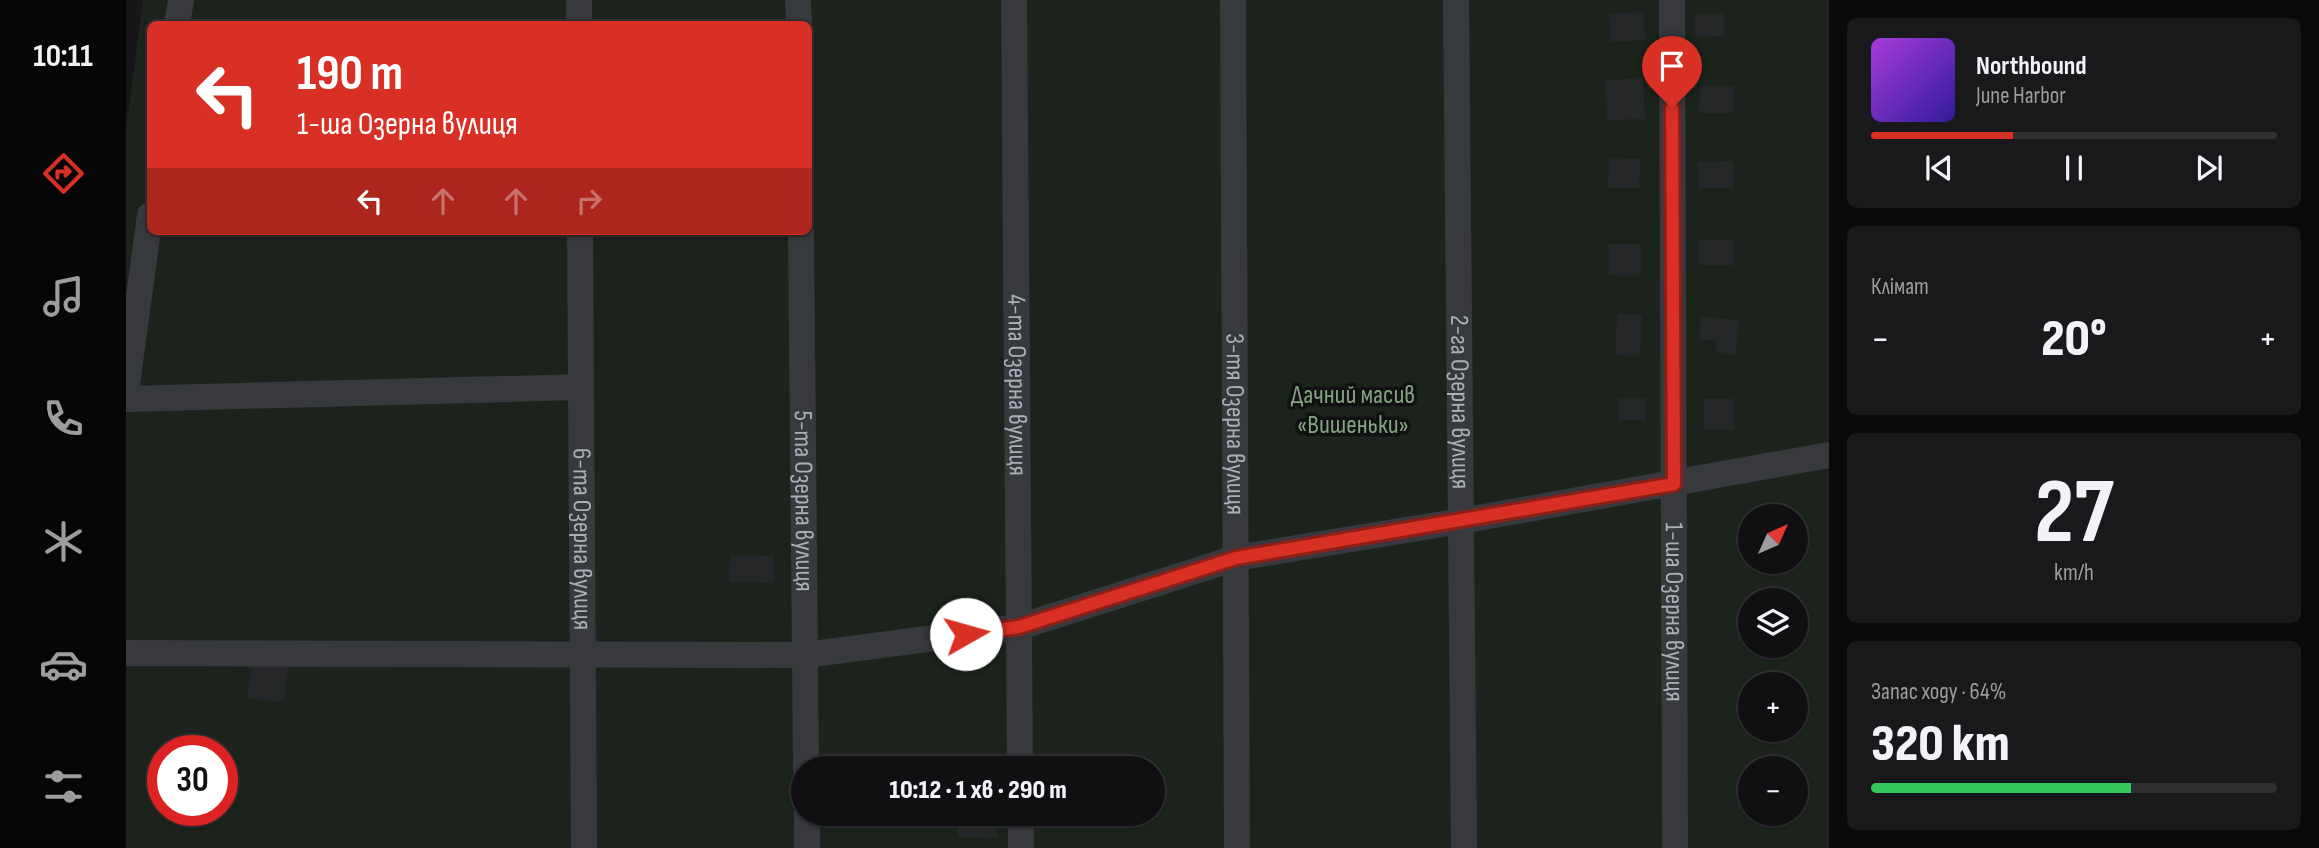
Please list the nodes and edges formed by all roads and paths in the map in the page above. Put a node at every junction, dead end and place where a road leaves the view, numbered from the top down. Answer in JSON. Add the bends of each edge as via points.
{"nodes":[{"id":1,"x":181,"y":0,"type":"edge"},
{"id":2,"x":579,"y":0,"type":"edge"},
{"id":3,"x":798,"y":0,"type":"edge"},
{"id":4,"x":1014,"y":0,"type":"edge"},
{"id":5,"x":1233,"y":0,"type":"edge"},
{"id":6,"x":1456,"y":0,"type":"edge"},
{"id":7,"x":1672,"y":0,"type":"edge"},
{"id":8,"x":178,"y":21,"type":"edge"},
{"id":9,"x":579,"y":21,"type":"edge"},
{"id":10,"x":799,"y":21,"type":"edge"},
{"id":11,"x":147,"y":235,"type":"edge"},
{"id":12,"x":580,"y":235,"type":"edge"},
{"id":13,"x":801,"y":235,"type":"edge"},
{"id":14,"x":581,"y":387,"type":"junction"},
{"id":15,"x":126,"y":391,"type":"edge"},
{"id":16,"x":126,"y":399,"type":"edge"},
{"id":17,"x":1829,"y":455,"type":"edge"},
{"id":18,"x":1674,"y":484,"type":"junction"},
{"id":19,"x":1461,"y":522,"type":"junction"},
{"id":20,"x":1236,"y":558,"type":"junction"},
{"id":21,"x":1019,"y":627,"type":"junction"},
{"id":22,"x":126,"y":653,"type":"edge"},
{"id":23,"x":582,"y":653,"type":"junction"},
{"id":24,"x":805,"y":655,"type":"junction"},
{"id":25,"x":806,"y":756,"type":"edge"},
{"id":26,"x":1020,"y":756,"type":"edge"},
{"id":27,"x":807,"y":826,"type":"edge"},
{"id":28,"x":1021,"y":826,"type":"edge"},
{"id":29,"x":584,"y":848,"type":"edge"},
{"id":30,"x":807,"y":848,"type":"edge"},
{"id":31,"x":1021,"y":848,"type":"edge"},
{"id":32,"x":1237,"y":848,"type":"edge"},
{"id":33,"x":1464,"y":848,"type":"edge"},
{"id":34,"x":1675,"y":848,"type":"edge"}],
"edges":[{"from":1,"to":8,"type":"street"},
{"from":2,"to":9,"type":"street"},
{"from":3,"to":10,"type":"street"},
{"from":4,"to":21,"type":"street","name":"4-та Озерна вулиця"},
{"from":5,"to":20,"type":"street","name":"3-тя Озерна вулиця"},
{"from":6,"to":19,"type":"street","name":"2-га Озерна вулиця"},
{"from":7,"to":18,"type":"street","name":"1-ша Озерна вулиця"},
{"from":11,"to":15,"type":"street"},
{"from":12,"to":14,"type":"street","name":"6-та Озерна вулиця"},
{"from":13,"to":24,"type":"street","name":"5-та Озерна вулиця"},
{"from":14,"to":16,"type":"street"},
{"from":14,"to":23,"type":"street","name":"6-та Озерна вулиця"},
{"from":17,"to":18,"type":"street"},
{"from":18,"to":19,"type":"street"},
{"from":18,"to":34,"type":"street","name":"1-ша Озерна вулиця"},
{"from":19,"to":20,"type":"street"},
{"from":19,"to":33,"type":"street","name":"2-га Озерна вулиця"},
{"from":20,"to":21,"type":"street"},
{"from":20,"to":32,"type":"street","name":"3-тя Озерна вулиця"},
{"from":21,"to":24,"type":"street"},
{"from":21,"to":26,"type":"street","name":"4-та Озерна вулиця"},
{"from":22,"to":23,"type":"street"},
{"from":23,"to":24,"type":"street"},
{"from":23,"to":29,"type":"street","name":"6-та Озерна вулиця"},
{"from":24,"to":25,"type":"street","name":"5-та Озерна вулиця"},
{"from":27,"to":30,"type":"street"},
{"from":28,"to":31,"type":"street"}]}
